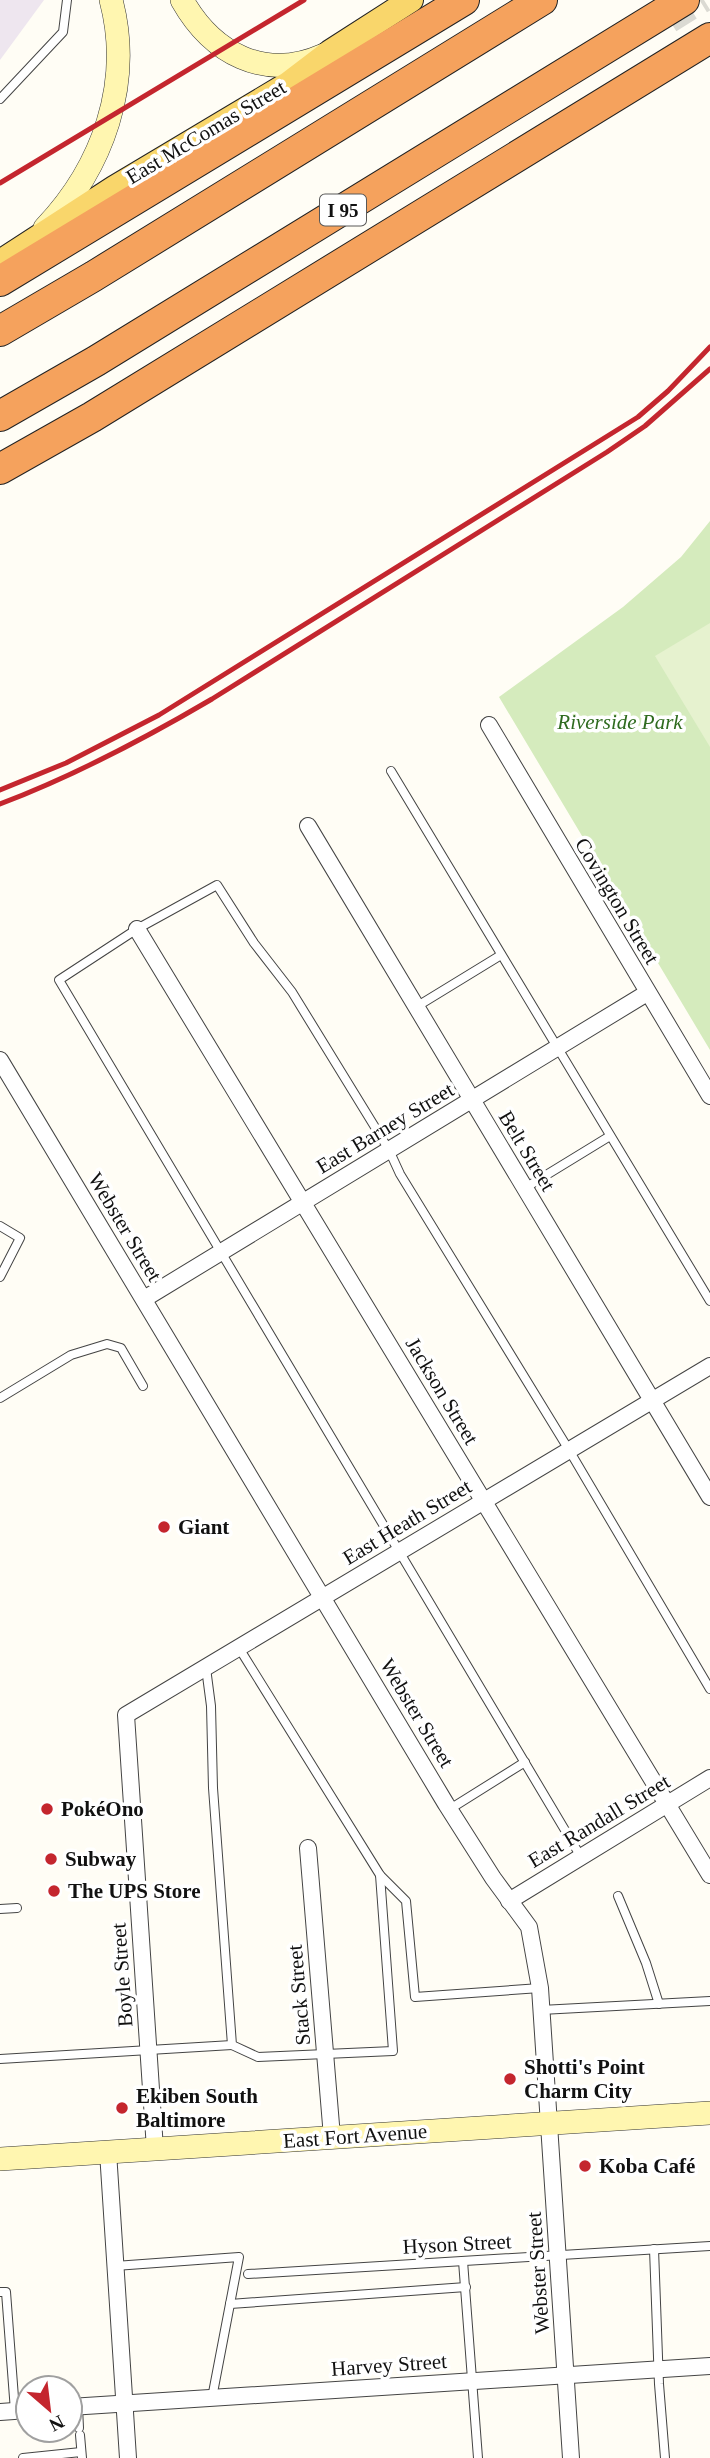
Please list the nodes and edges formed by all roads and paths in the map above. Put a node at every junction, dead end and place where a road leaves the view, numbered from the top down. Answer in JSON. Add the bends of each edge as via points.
{"nodes":[{"id":1,"x":67,"y":0,"type":"edge"},
{"id":2,"x":111,"y":0,"type":"edge"},
{"id":3,"x":411,"y":0,"type":"edge"},
{"id":4,"x":464,"y":0,"type":"edge"},
{"id":5,"x":542,"y":0,"type":"edge"},
{"id":6,"x":684,"y":0,"type":"tunnel mouth"},
{"id":7,"x":184,"y":5,"type":"edge"},
{"id":8,"x":710,"y":38,"type":"edge"},
{"id":9,"x":330,"y":52,"type":"junction"},
{"id":10,"x":0,"y":99,"type":"edge"},
{"id":11,"x":37,"y":237,"type":"junction"},
{"id":12,"x":0,"y":262,"type":"edge"},
{"id":13,"x":0,"y":281,"type":"edge"},
{"id":14,"x":0,"y":331,"type":"edge"},
{"id":15,"x":0,"y":416,"type":"edge"},
{"id":16,"x":0,"y":469,"type":"edge"},
{"id":17,"x":489,"y":726,"type":"dead end"},
{"id":18,"x":391,"y":771,"type":"dead end"},
{"id":19,"x":308,"y":826,"type":"dead end"},
{"id":20,"x":137,"y":929,"type":"junction"},
{"id":21,"x":501,"y":955,"type":"junction"},
{"id":22,"x":647,"y":993,"type":"junction"},
{"id":23,"x":416,"y":1007,"type":"junction"},
{"id":24,"x":558,"y":1048,"type":"junction"},
{"id":25,"x":0,"y":1060,"type":"edge"},
{"id":26,"x":710,"y":1096,"type":"edge"},
{"id":27,"x":472,"y":1101,"type":"junction"},
{"id":28,"x":610,"y":1136,"type":"junction"},
{"id":29,"x":389,"y":1150,"type":"junction"},
{"id":30,"x":525,"y":1188,"type":"junction"},
{"id":31,"x":302,"y":1201,"type":"junction"},
{"id":32,"x":0,"y":1226,"type":"edge"},
{"id":33,"x":221,"y":1252,"type":"junction"},
{"id":34,"x":0,"y":1277,"type":"edge"},
{"id":35,"x":144,"y":1299,"type":"junction"},
{"id":36,"x":710,"y":1301,"type":"edge"},
{"id":37,"x":710,"y":1366,"type":"edge"},
{"id":38,"x":143,"y":1386,"type":"dead end"},
{"id":39,"x":0,"y":1398,"type":"edge"},
{"id":40,"x":652,"y":1400,"type":"junction"},
{"id":41,"x":569,"y":1450,"type":"junction"},
{"id":42,"x":710,"y":1497,"type":"edge"},
{"id":43,"x":485,"y":1501,"type":"junction"},
{"id":44,"x":399,"y":1552,"type":"junction"},
{"id":45,"x":323,"y":1597,"type":"junction"},
{"id":46,"x":239,"y":1647,"type":"junction"},
{"id":47,"x":206,"y":1667,"type":"junction"},
{"id":48,"x":710,"y":1689,"type":"edge"},
{"id":49,"x":126,"y":1715,"type":"joint"},
{"id":50,"x":525,"y":1762,"type":"junction"},
{"id":51,"x":710,"y":1778,"type":"edge"},
{"id":52,"x":667,"y":1804,"type":"junction"},
{"id":53,"x":450,"y":1809,"type":"junction"},
{"id":54,"x":308,"y":1848,"type":"dead end"},
{"id":55,"x":581,"y":1857,"type":"junction"},
{"id":56,"x":380,"y":1875,"type":"junction"},
{"id":57,"x":710,"y":1875,"type":"edge"},
{"id":58,"x":618,"y":1896,"type":"dead end"},
{"id":59,"x":509,"y":1900,"type":"junction"},
{"id":60,"x":17,"y":1908,"type":"dead end"},
{"id":61,"x":0,"y":1909,"type":"edge"},
{"id":62,"x":540,"y":1988,"type":"junction"},
{"id":63,"x":710,"y":2001,"type":"edge"},
{"id":64,"x":659,"y":2004,"type":"junction"},
{"id":65,"x":541,"y":2010,"type":"junction"},
{"id":66,"x":232,"y":2045,"type":"junction"},
{"id":67,"x":148,"y":2050,"type":"junction"},
{"id":68,"x":326,"y":2054,"type":"junction"},
{"id":69,"x":0,"y":2059,"type":"edge"},
{"id":70,"x":710,"y":2113,"type":"edge"},
{"id":71,"x":549,"y":2123,"type":"junction"},
{"id":72,"x":332,"y":2137,"type":"junction"},
{"id":73,"x":155,"y":2149,"type":"junction"},
{"id":74,"x":108,"y":2152,"type":"junction"},
{"id":75,"x":0,"y":2159,"type":"edge"},
{"id":76,"x":710,"y":2246,"type":"edge"},
{"id":77,"x":654,"y":2249,"type":"junction"},
{"id":78,"x":558,"y":2255,"type":"junction"},
{"id":79,"x":463,"y":2261,"type":"junction"},
{"id":80,"x":115,"y":2266,"type":"junction"},
{"id":81,"x":248,"y":2274,"type":"dead end"},
{"id":82,"x":466,"y":2287,"type":"junction"},
{"id":83,"x":0,"y":2292,"type":"edge"},
{"id":84,"x":230,"y":2304,"type":"junction"},
{"id":85,"x":710,"y":2365,"type":"edge"},
{"id":86,"x":659,"y":2369,"type":"junction"},
{"id":87,"x":566,"y":2375,"type":"junction"},
{"id":88,"x":474,"y":2381,"type":"junction"},
{"id":89,"x":212,"y":2398,"type":"junction"},
{"id":90,"x":125,"y":2404,"type":"junction"},
{"id":91,"x":84,"y":2406,"type":"edge"},
{"id":92,"x":14,"y":2411,"type":"edge"},
{"id":93,"x":81,"y":2455,"type":"edge"},
{"id":94,"x":23,"y":2458,"type":"edge"},
{"id":95,"x":128,"y":2458,"type":"edge"},
{"id":96,"x":478,"y":2458,"type":"edge"},
{"id":97,"x":571,"y":2458,"type":"edge"},
{"id":98,"x":665,"y":2458,"type":"edge"}],
"edges":[{"from":1,"to":10,"type":"lane","via":[[63,32]]},
{"from":2,"to":11,"type":"street","via":[[118,36],[118,79],[107,132],[83,181]]},
{"from":3,"to":9,"type":"main road","name":"East McComas Street"},
{"from":4,"to":13,"type":"highway"},
{"from":5,"to":14,"type":"highway"},
{"from":6,"to":15,"type":"highway","number":"I 95"},
{"from":7,"to":9,"type":"street","via":[[224,49],[256,63],[285,65]]},
{"from":8,"to":16,"type":"highway"},
{"from":9,"to":11,"type":"main road","name":"East McComas Street","via":[[288,84]]},
{"from":11,"to":12,"type":"main road","name":"East McComas Street"},
{"from":17,"to":22,"type":"street","name":"Covington Street"},
{"from":18,"to":21,"type":"lane"},
{"from":19,"to":23,"type":"street","name":"Belt Street"},
{"from":20,"to":29,"type":"lane","via":[[217,885],[292,992]]},
{"from":20,"to":31,"type":"street","name":"Jackson Street"},
{"from":20,"to":33,"type":"lane","via":[[59,980]]},
{"from":21,"to":23,"type":"lane"},
{"from":21,"to":24,"type":"lane"},
{"from":22,"to":24,"type":"street","name":"East Barney Street"},
{"from":22,"to":26,"type":"street","name":"Covington Street"},
{"from":23,"to":27,"type":"street","name":"Belt Street"},
{"from":24,"to":27,"type":"street","name":"East Barney Street"},
{"from":24,"to":28,"type":"lane"},
{"from":25,"to":35,"type":"street","name":"Webster Street"},
{"from":27,"to":29,"type":"street","name":"East Barney Street"},
{"from":27,"to":30,"type":"street","name":"Belt Street"},
{"from":28,"to":30,"type":"lane"},
{"from":28,"to":36,"type":"lane"},
{"from":29,"to":31,"type":"street","name":"East Barney Street"},
{"from":29,"to":41,"type":"lane"},
{"from":30,"to":40,"type":"street","name":"Belt Street"},
{"from":31,"to":33,"type":"street","name":"East Barney Street"},
{"from":31,"to":43,"type":"street","name":"Jackson Street"},
{"from":32,"to":34,"type":"lane","via":[[20,1238]]},
{"from":33,"to":35,"type":"street","name":"East Barney Street"},
{"from":33,"to":44,"type":"lane"},
{"from":35,"to":45,"type":"street","name":"Webster Street"},
{"from":37,"to":40,"type":"street","name":"East Heath Street"},
{"from":38,"to":39,"type":"lane","via":[[121,1348],[107,1344],[71,1355]]},
{"from":40,"to":41,"type":"street","name":"East Heath Street"},
{"from":40,"to":42,"type":"street","name":"Belt Street"},
{"from":41,"to":43,"type":"street","name":"East Heath Street"},
{"from":41,"to":48,"type":"lane"},
{"from":43,"to":44,"type":"street","name":"East Heath Street"},
{"from":43,"to":52,"type":"street","name":"Jackson Street"},
{"from":44,"to":45,"type":"street","name":"East Heath Street"},
{"from":44,"to":50,"type":"lane"},
{"from":45,"to":46,"type":"street","name":"East Heath Street"},
{"from":45,"to":53,"type":"street","name":"Webster Street"},
{"from":46,"to":47,"type":"street","name":"East Heath Street"},
{"from":46,"to":56,"type":"lane"},
{"from":47,"to":49,"type":"street","name":"East Heath Street"},
{"from":47,"to":66,"type":"lane"},
{"from":49,"to":67,"type":"street","name":"Boyle Street"},
{"from":50,"to":53,"type":"lane"},
{"from":50,"to":55,"type":"lane"},
{"from":51,"to":52,"type":"street","name":"East Randall Street"},
{"from":52,"to":55,"type":"street","name":"East Randall Street"},
{"from":52,"to":57,"type":"street","name":"Jackson Street"},
{"from":53,"to":59,"type":"street","name":"Webster Street"},
{"from":54,"to":68,"type":"street","name":"Stack Street"},
{"from":55,"to":59,"type":"street","name":"East Randall Street"},
{"from":56,"to":62,"type":"lane","via":[[406,1901],[415,1997]]},
{"from":56,"to":68,"type":"lane","via":[[393,2051]]},
{"from":58,"to":64,"type":"lane"},
{"from":59,"to":62,"type":"street","name":"Webster Street","via":[[529,1927]]},
{"from":60,"to":61,"type":"lane"},
{"from":62,"to":65,"type":"street","name":"Webster Street"},
{"from":63,"to":64,"type":"lane"},
{"from":64,"to":65,"type":"lane"},
{"from":65,"to":71,"type":"street","name":"Webster Street"},
{"from":66,"to":67,"type":"lane"},
{"from":66,"to":68,"type":"lane","via":[[258,2057]]},
{"from":67,"to":69,"type":"lane"},
{"from":67,"to":73,"type":"street","name":"Boyle Street"},
{"from":68,"to":72,"type":"street","name":"Stack Street"},
{"from":70,"to":71,"type":"street","name":"East Fort Avenue"},
{"from":71,"to":72,"type":"street","name":"East Fort Avenue"},
{"from":71,"to":78,"type":"street","name":"Webster Street"},
{"from":72,"to":73,"type":"street","name":"East Fort Avenue"},
{"from":73,"to":74,"type":"street","name":"East Fort Avenue"},
{"from":74,"to":75,"type":"street","name":"East Fort Avenue"},
{"from":74,"to":80,"type":"street"},
{"from":76,"to":77,"type":"lane","name":"Hyson Street"},
{"from":77,"to":78,"type":"lane","name":"Hyson Street"},
{"from":77,"to":86,"type":"lane"},
{"from":78,"to":79,"type":"lane","name":"Hyson Street"},
{"from":78,"to":87,"type":"street","name":"Webster Street"},
{"from":79,"to":81,"type":"lane","name":"Hyson Street"},
{"from":79,"to":82,"type":"lane"},
{"from":80,"to":84,"type":"lane","via":[[239,2257]]},
{"from":80,"to":90,"type":"street"},
{"from":82,"to":84,"type":"lane"},
{"from":82,"to":88,"type":"lane"},
{"from":83,"to":92,"type":"lane","via":[[6,2291]]},
{"from":84,"to":89,"type":"lane"},
{"from":85,"to":86,"type":"street","name":"Harvey Street"},
{"from":86,"to":87,"type":"street","name":"Harvey Street"},
{"from":86,"to":98,"type":"lane"},
{"from":87,"to":88,"type":"street","name":"Harvey Street"},
{"from":87,"to":97,"type":"street","name":"Webster Street"},
{"from":88,"to":89,"type":"street","name":"Harvey Street"},
{"from":88,"to":96,"type":"lane"},
{"from":89,"to":90,"type":"street","name":"Harvey Street"},
{"from":90,"to":91,"type":"street","name":"Harvey Street"},
{"from":90,"to":95,"type":"street"},
{"from":93,"to":94,"type":"lane"}]}
